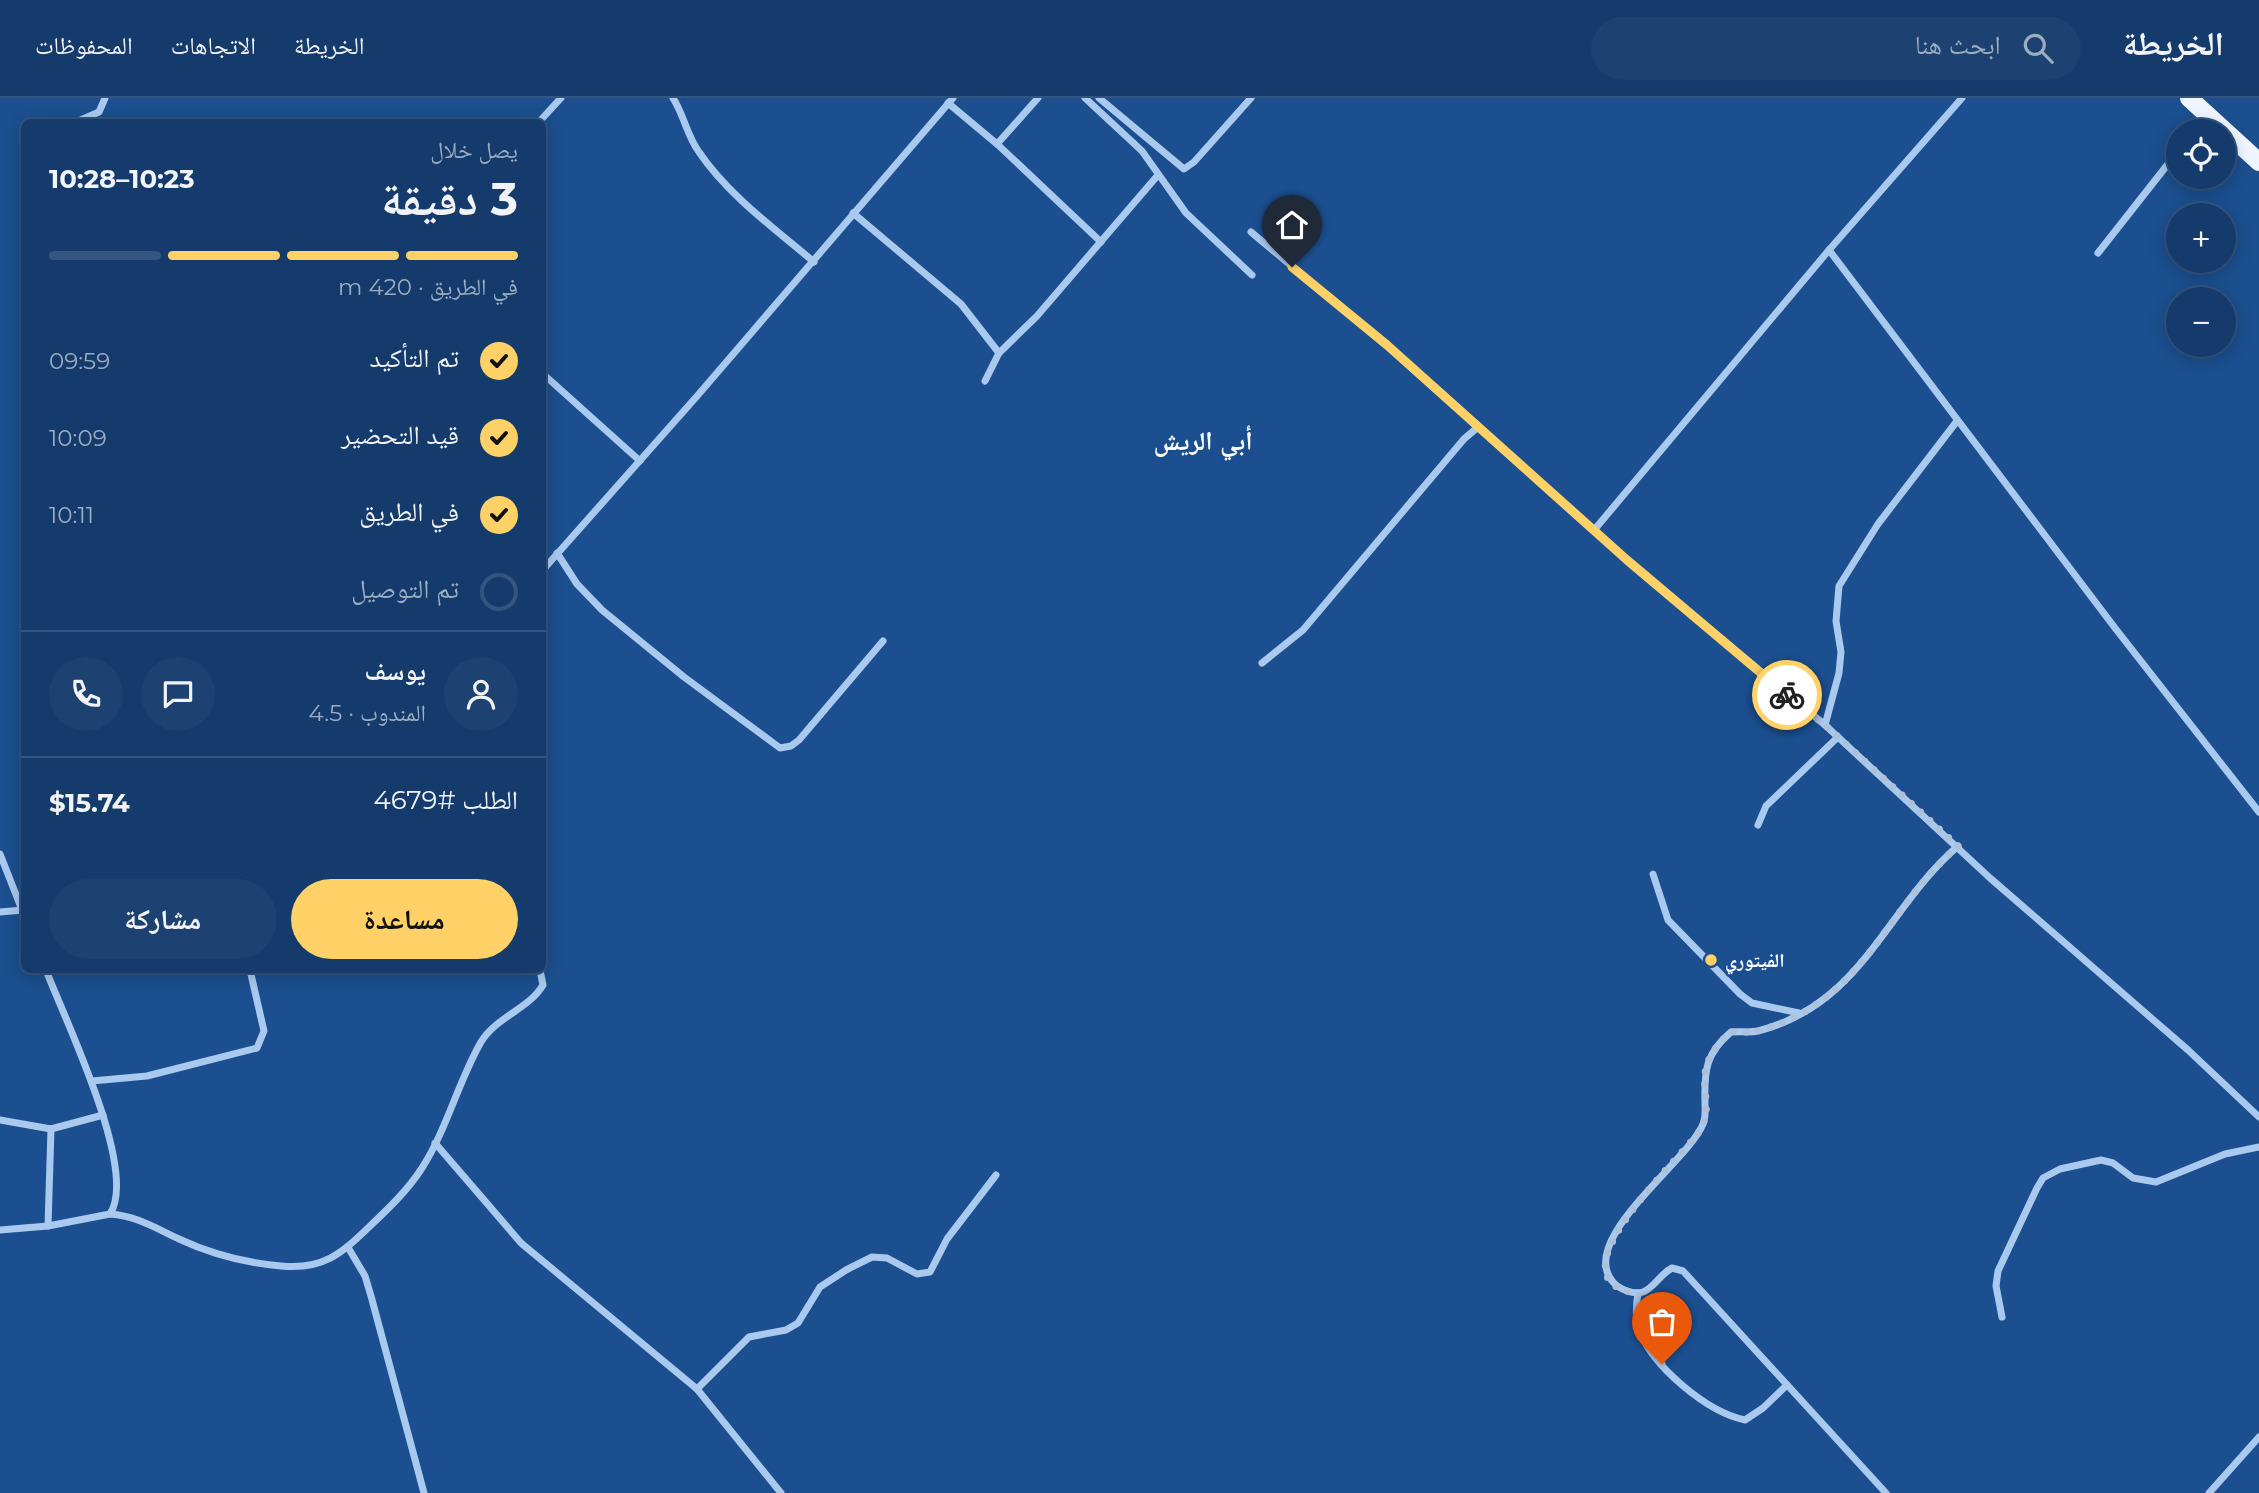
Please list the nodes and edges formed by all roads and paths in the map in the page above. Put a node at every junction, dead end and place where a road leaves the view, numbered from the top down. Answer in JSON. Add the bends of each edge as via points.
{"nodes":[{"id":1,"x":104,"y":98,"type":"edge"},
{"id":2,"x":561,"y":98,"type":"edge"},
{"id":3,"x":673,"y":98,"type":"edge"},
{"id":4,"x":1038,"y":98,"type":"edge"},
{"id":5,"x":1085,"y":98,"type":"edge"},
{"id":6,"x":1099,"y":98,"type":"edge"},
{"id":7,"x":1251,"y":98,"type":"edge"},
{"id":8,"x":1962,"y":98,"type":"edge"},
{"id":9,"x":2189,"y":98,"type":"edge"},
{"id":10,"x":951,"y":101,"type":"edge"},
{"id":11,"x":2207,"y":114,"type":"junction"},
{"id":12,"x":83,"y":119,"type":"edge"},
{"id":13,"x":542,"y":119,"type":"edge"},
{"id":14,"x":2203,"y":119,"type":"edge"},
{"id":15,"x":997,"y":144,"type":"junction"},
{"id":16,"x":2259,"y":162,"type":"edge"},
{"id":17,"x":2166,"y":167,"type":"edge"},
{"id":18,"x":1158,"y":175,"type":"junction"},
{"id":19,"x":853,"y":213,"type":"junction"},
{"id":20,"x":1251,"y":232,"type":"dead end"},
{"id":21,"x":1101,"y":242,"type":"junction"},
{"id":22,"x":1829,"y":250,"type":"junction"},
{"id":23,"x":2098,"y":253,"type":"dead end"},
{"id":24,"x":814,"y":262,"type":"junction"},
{"id":25,"x":1252,"y":275,"type":"dead end"},
{"id":26,"x":999,"y":353,"type":"junction"},
{"id":27,"x":546,"y":377,"type":"edge"},
{"id":28,"x":985,"y":381,"type":"dead end"},
{"id":29,"x":1957,"y":421,"type":"junction"},
{"id":30,"x":1478,"y":427,"type":"junction"},
{"id":31,"x":640,"y":461,"type":"junction"},
{"id":32,"x":1595,"y":529,"type":"junction"},
{"id":33,"x":557,"y":553,"type":"junction"},
{"id":34,"x":546,"y":566,"type":"edge"},
{"id":35,"x":883,"y":641,"type":"dead end"},
{"id":36,"x":1262,"y":663,"type":"dead end"},
{"id":37,"x":1825,"y":725,"type":"junction"},
{"id":38,"x":1838,"y":737,"type":"junction"},
{"id":39,"x":2259,"y":812,"type":"edge"},
{"id":40,"x":1758,"y":825,"type":"dead end"},
{"id":41,"x":1958,"y":846,"type":"junction"},
{"id":42,"x":0,"y":854,"type":"edge"},
{"id":43,"x":1653,"y":874,"type":"dead end"},
{"id":44,"x":21,"y":905,"type":"edge"},
{"id":45,"x":0,"y":912,"type":"edge"},
{"id":46,"x":21,"y":912,"type":"edge"},
{"id":47,"x":47,"y":973,"type":"edge"},
{"id":48,"x":251,"y":973,"type":"edge"},
{"id":49,"x":541,"y":973,"type":"edge"},
{"id":50,"x":1799,"y":1014,"type":"junction"},
{"id":51,"x":92,"y":1081,"type":"junction"},
{"id":52,"x":103,"y":1115,"type":"junction"},
{"id":53,"x":2259,"y":1117,"type":"edge"},
{"id":54,"x":0,"y":1120,"type":"edge"},
{"id":55,"x":51,"y":1129,"type":"junction"},
{"id":56,"x":435,"y":1143,"type":"junction"},
{"id":57,"x":2259,"y":1147,"type":"edge"},
{"id":58,"x":996,"y":1175,"type":"dead end"},
{"id":59,"x":110,"y":1214,"type":"junction"},
{"id":60,"x":48,"y":1226,"type":"junction"},
{"id":61,"x":0,"y":1230,"type":"edge"},
{"id":62,"x":349,"y":1249,"type":"junction"},
{"id":63,"x":1638,"y":1293,"type":"junction"},
{"id":64,"x":2002,"y":1317,"type":"dead end"},
{"id":65,"x":1787,"y":1385,"type":"junction"},
{"id":66,"x":697,"y":1389,"type":"junction"},
{"id":67,"x":2259,"y":1437,"type":"edge"},
{"id":68,"x":424,"y":1493,"type":"edge"},
{"id":69,"x":781,"y":1493,"type":"edge"},
{"id":70,"x":1886,"y":1493,"type":"edge"},
{"id":71,"x":2208,"y":1493,"type":"edge"}],
"edges":[{"from":1,"to":12,"type":"street","via":[[99,112]]},
{"from":2,"to":13,"type":"street"},
{"from":3,"to":24,"type":"street","via":[[710,167]]},
{"from":4,"to":15,"type":"street"},
{"from":5,"to":18,"type":"street","via":[[1142,151]]},
{"from":6,"to":7,"type":"street","via":[[1184,169]]},
{"from":8,"to":22,"type":"street"},
{"from":9,"to":11,"type":"main road"},
{"from":10,"to":15,"type":"street"},
{"from":10,"to":19,"type":"street"},
{"from":11,"to":14,"type":"street"},
{"from":11,"to":16,"type":"main road"},
{"from":15,"to":21,"type":"street"},
{"from":17,"to":23,"type":"street"},
{"from":18,"to":21,"type":"street"},
{"from":18,"to":25,"type":"street","via":[[1186,213]]},
{"from":19,"to":24,"type":"street"},
{"from":19,"to":26,"type":"street","via":[[961,304]]},
{"from":20,"to":30,"type":"street"},
{"from":21,"to":26,"type":"street"},
{"from":22,"to":29,"type":"street"},
{"from":22,"to":32,"type":"street"},
{"from":24,"to":31,"type":"street"},
{"from":26,"to":28,"type":"street"},
{"from":27,"to":31,"type":"street"},
{"from":29,"to":37,"type":"street","via":[[1878,524],[1839,586],[1839,673]]},
{"from":29,"to":39,"type":"street"},
{"from":30,"to":32,"type":"street"},
{"from":30,"to":36,"type":"street","via":[[1303,630]]},
{"from":31,"to":33,"type":"street"},
{"from":32,"to":37,"type":"street"},
{"from":33,"to":34,"type":"street"},
{"from":33,"to":35,"type":"street","via":[[577,584],[602,610],[780,748],[799,740]]},
{"from":37,"to":38,"type":"street"},
{"from":38,"to":40,"type":"street","via":[[1766,806]]},
{"from":38,"to":41,"type":"street"},
{"from":41,"to":50,"type":"street","via":[[1843,984],[1818,1006]]},
{"from":41,"to":53,"type":"street"},
{"from":42,"to":44,"type":"street"},
{"from":43,"to":50,"type":"street","via":[[1668,920],[1740,994],[1752,1003]]},
{"from":45,"to":46,"type":"street"},
{"from":47,"to":51,"type":"street"},
{"from":48,"to":51,"type":"street","via":[[264,1031],[257,1048],[147,1076]]},
{"from":49,"to":56,"type":"street","via":[[539,992],[504,1018],[481,1043]]},
{"from":50,"to":63,"type":"street","via":[[1755,1032],[1731,1032],[1710,1052],[1705,1064],[1704,1123],[1626,1217],[1605,1254],[1612,1280]]},
{"from":51,"to":52,"type":"street"},
{"from":52,"to":55,"type":"street"},
{"from":52,"to":59,"type":"street","via":[[117,1193]]},
{"from":54,"to":55,"type":"street"},
{"from":55,"to":60,"type":"street"},
{"from":56,"to":62,"type":"street","via":[[395,1202]]},
{"from":56,"to":66,"type":"street","via":[[521,1243]]},
{"from":57,"to":64,"type":"street","via":[[2225,1154],[2156,1182],[2133,1178],[2101,1160],[2060,1168],[2043,1178],[1998,1270]]},
{"from":58,"to":66,"type":"street","via":[[947,1239],[930,1272],[917,1274],[887,1258],[872,1257],[846,1270],[820,1287],[798,1323],[786,1330],[748,1337]]},
{"from":59,"to":60,"type":"street"},
{"from":59,"to":62,"type":"street","via":[[137,1218],[230,1259],[283,1267],[319,1265]]},
{"from":60,"to":61,"type":"street"},
{"from":62,"to":68,"type":"street","via":[[365,1276]]},
{"from":63,"to":65,"type":"street","via":[[1672,1268],[1683,1271]]},
{"from":63,"to":65,"type":"street","via":[[1637,1317],[1648,1346],[1697,1397],[1745,1420]]},
{"from":65,"to":70,"type":"street"},
{"from":66,"to":69,"type":"street"},
{"from":67,"to":71,"type":"street"}]}
